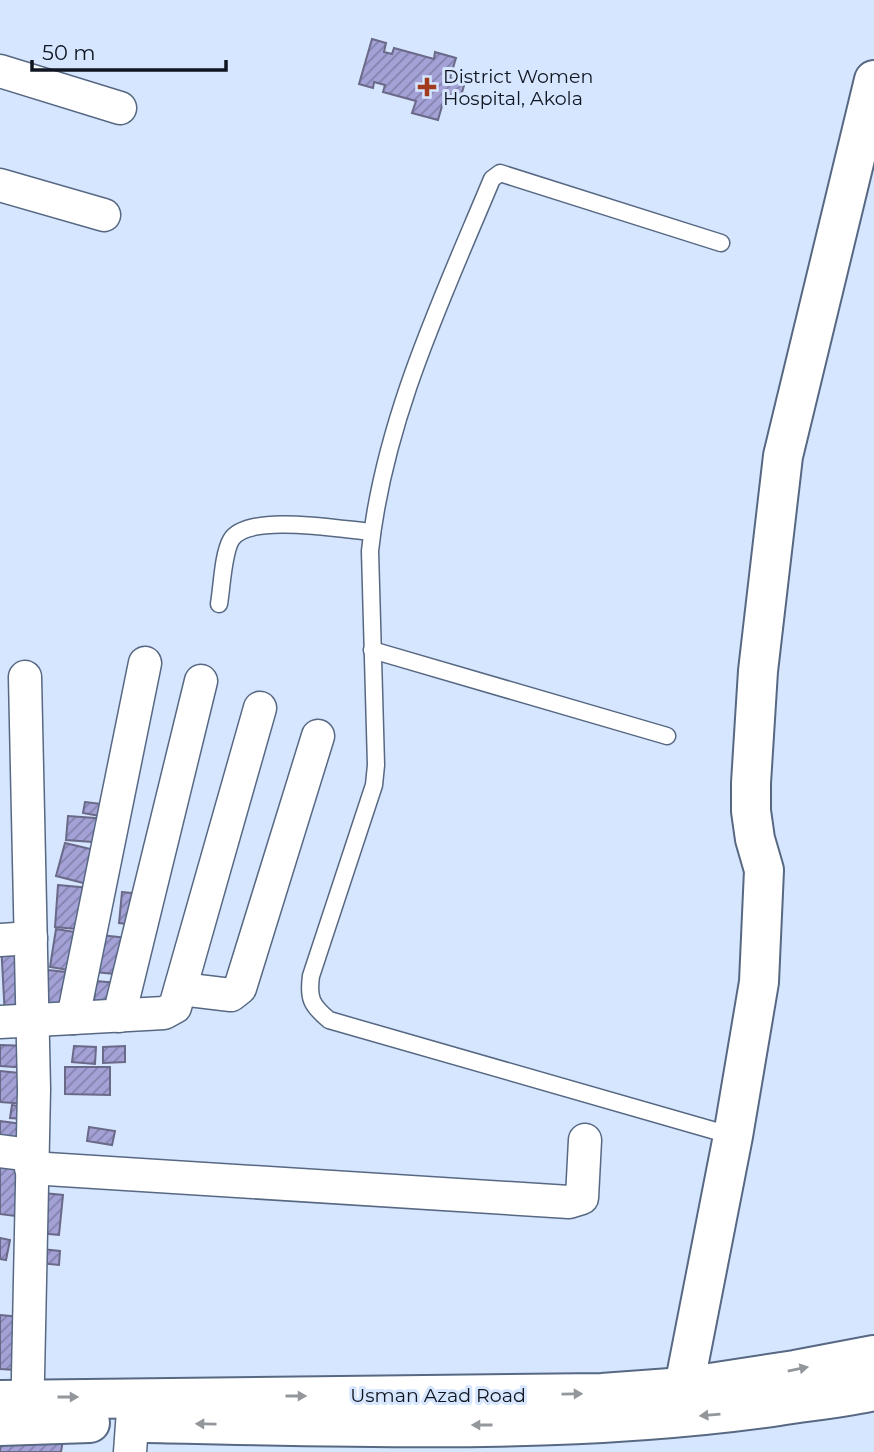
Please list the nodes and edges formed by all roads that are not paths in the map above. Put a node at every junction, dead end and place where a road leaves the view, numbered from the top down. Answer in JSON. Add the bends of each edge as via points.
{"nodes":[{"id":1,"x":0,"y":71,"type":"edge"},
{"id":2,"x":874,"y":80,"type":"edge"},
{"id":3,"x":120,"y":108,"type":"dead end"},
{"id":4,"x":0,"y":185,"type":"edge"},
{"id":5,"x":104,"y":215,"type":"dead end"},
{"id":6,"x":721,"y":243,"type":"dead end"},
{"id":7,"x":372,"y":532,"type":"junction"},
{"id":8,"x":219,"y":604,"type":"dead end"},
{"id":9,"x":372,"y":650,"type":"junction"},
{"id":10,"x":145,"y":663,"type":"dead end"},
{"id":11,"x":24,"y":677,"type":"dead end"},
{"id":12,"x":201,"y":681,"type":"dead end"},
{"id":13,"x":260,"y":708,"type":"dead end"},
{"id":14,"x":318,"y":736,"type":"dead end"},
{"id":15,"x":667,"y":736,"type":"dead end"},
{"id":16,"x":15,"y":939,"type":"edge"},
{"id":17,"x":181,"y":989,"type":"junction"},
{"id":18,"x":119,"y":1016,"type":"junction"},
{"id":19,"x":73,"y":1018,"type":"junction"},
{"id":20,"x":32,"y":1020,"type":"junction"},
{"id":21,"x":0,"y":1022,"type":"edge"},
{"id":22,"x":733,"y":1136,"type":"junction"},
{"id":23,"x":585,"y":1140,"type":"dead end"},
{"id":24,"x":0,"y":1151,"type":"edge"},
{"id":25,"x":31,"y":1162,"type":"junction"},
{"id":26,"x":874,"y":1354,"type":"edge"},
{"id":27,"x":684,"y":1387,"type":"junction"},
{"id":28,"x":874,"y":1391,"type":"edge"},
{"id":29,"x":13,"y":1412,"type":"edge"},
{"id":30,"x":132,"y":1424,"type":"edge"}],
"edges":[{"from":1,"to":3,"type":"street"},
{"from":2,"to":22,"type":"main road","via":[[783,456],[758,671],[751,783],[755,839],[764,870],[759,982]]},
{"from":4,"to":5,"type":"street"},
{"from":6,"to":7,"type":"lane","via":[[496,175],[409,383]]},
{"from":7,"to":8,"type":"lane","via":[[278,524],[243,530],[232,536],[228,545]]},
{"from":7,"to":9,"type":"lane"},
{"from":9,"to":15,"type":"lane"},
{"from":9,"to":22,"type":"lane","via":[[374,785],[311,976],[314,1008],[329,1020]]},
{"from":10,"to":19,"type":"street"},
{"from":11,"to":16,"type":"street"},
{"from":12,"to":18,"type":"street"},
{"from":13,"to":17,"type":"street"},
{"from":14,"to":17,"type":"street","via":[[240,988],[231,995]]},
{"from":16,"to":20,"type":"street"},
{"from":17,"to":18,"type":"street","via":[[170,1010]]},
{"from":18,"to":19,"type":"street"},
{"from":19,"to":20,"type":"street"},
{"from":20,"to":21,"type":"street"},
{"from":20,"to":25,"type":"street"},
{"from":22,"to":27,"type":"main road"},
{"from":23,"to":25,"type":"street","via":[[582,1198],[569,1202]]},
{"from":24,"to":25,"type":"street"},
{"from":25,"to":29,"type":"street"},
{"from":27,"to":26,"type":"main road","name":"Usman Azad Road","one_way":true},
{"from":30,"to":27,"type":"main road","name":"Usman Azad Road","one_way":true},
{"from":28,"to":30,"type":"main road","name":"Usman Azad Road","one_way":true,"via":[[719,1414],[584,1425]]},
{"from":29,"to":30,"type":"main road","name":"Usman Azad Road"}]}
